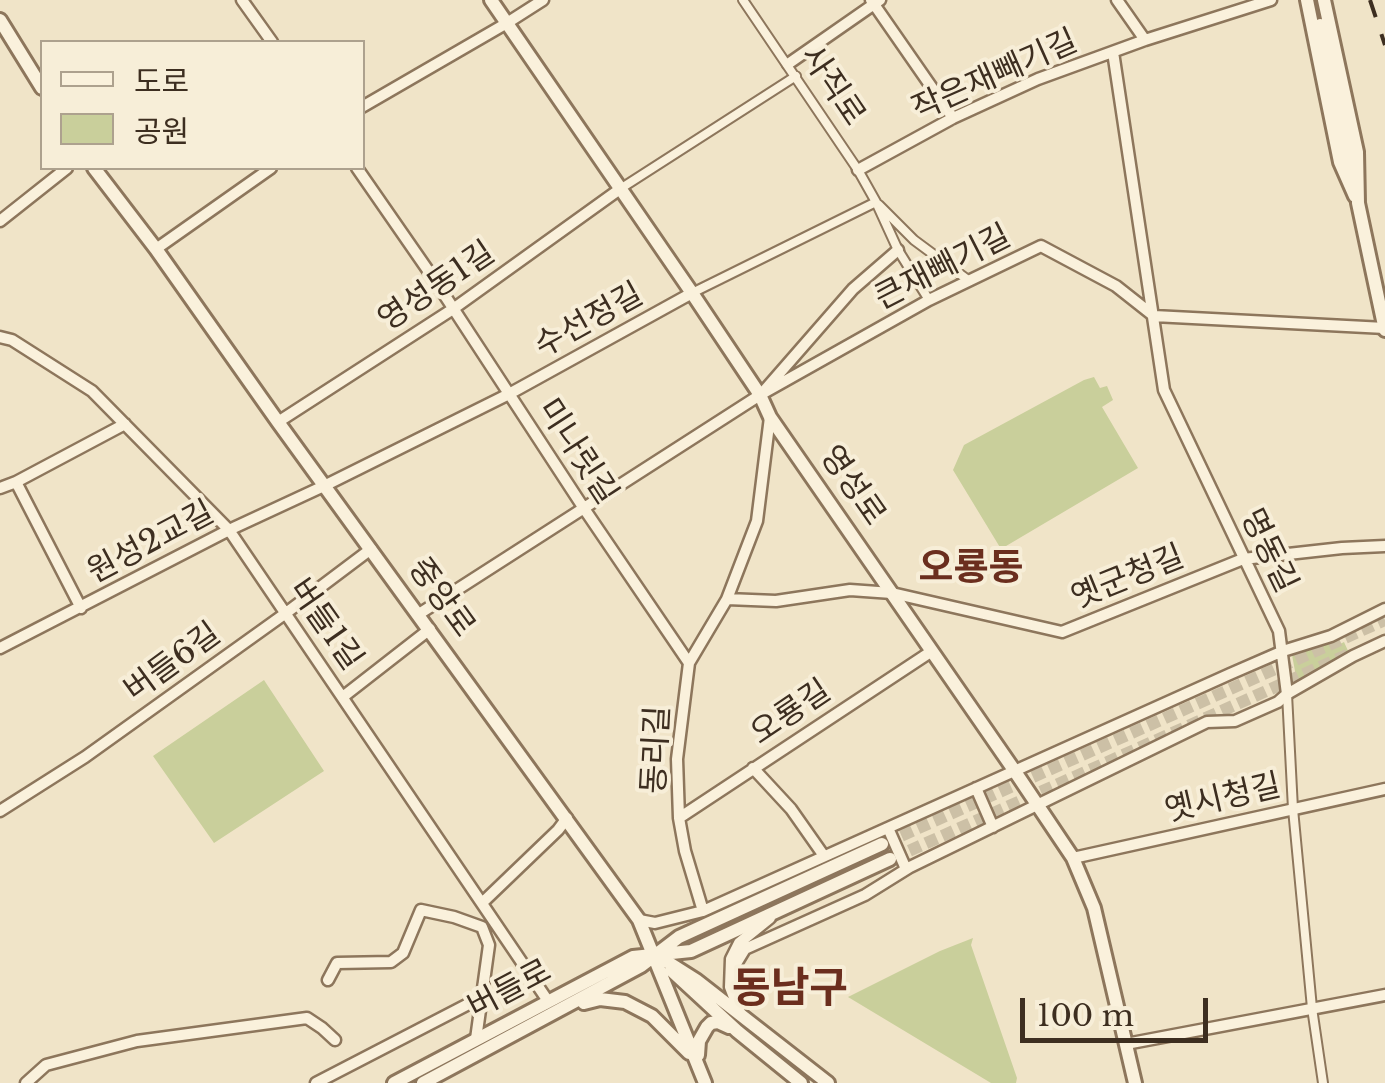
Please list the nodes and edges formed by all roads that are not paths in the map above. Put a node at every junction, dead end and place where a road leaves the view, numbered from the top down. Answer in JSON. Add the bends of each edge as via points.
{"nodes":[{"id":1,"x":242,"y":0,"type":"edge"},
{"id":2,"x":490,"y":0,"type":"edge"},
{"id":3,"x":543,"y":0,"type":"edge"},
{"id":4,"x":743,"y":0,"type":"edge"},
{"id":5,"x":1117,"y":0,"type":"edge"},
{"id":6,"x":1271,"y":0,"type":"edge"},
{"id":7,"x":1307,"y":0,"type":"tunnel mouth"},
{"id":8,"x":1324,"y":0,"type":"tunnel mouth"},
{"id":9,"x":875,"y":1,"type":"edge"},
{"id":10,"x":1318,"y":16,"type":"tunnel mouth"},
{"id":11,"x":0,"y":20,"type":"edge"},
{"id":12,"x":507,"y":24,"type":"junction"},
{"id":13,"x":271,"y":40,"type":"edge"},
{"id":14,"x":1145,"y":40,"type":"junction"},
{"id":15,"x":1113,"y":52,"type":"junction"},
{"id":16,"x":788,"y":64,"type":"junction"},
{"id":17,"x":796,"y":76,"type":"junction"},
{"id":18,"x":40,"y":85,"type":"edge"},
{"id":19,"x":365,"y":105,"type":"edge"},
{"id":20,"x":953,"y":118,"type":"junction"},
{"id":21,"x":64,"y":170,"type":"edge"},
{"id":22,"x":96,"y":170,"type":"edge"},
{"id":23,"x":268,"y":170,"type":"edge"},
{"id":24,"x":358,"y":170,"type":"edge"},
{"id":25,"x":858,"y":170,"type":"junction"},
{"id":26,"x":620,"y":189,"type":"junction"},
{"id":27,"x":876,"y":202,"type":"junction"},
{"id":28,"x":1358,"y":203,"type":"junction"},
{"id":29,"x":0,"y":221,"type":"edge"},
{"id":30,"x":914,"y":240,"type":"junction"},
{"id":31,"x":156,"y":249,"type":"junction"},
{"id":32,"x":898,"y":250,"type":"junction"},
{"id":33,"x":968,"y":280,"type":"junction"},
{"id":34,"x":692,"y":293,"type":"junction"},
{"id":35,"x":929,"y":300,"type":"junction"},
{"id":36,"x":453,"y":309,"type":"junction"},
{"id":37,"x":1154,"y":316,"type":"junction"},
{"id":38,"x":1385,"y":329,"type":"edge"},
{"id":39,"x":0,"y":337,"type":"edge"},
{"id":40,"x":509,"y":394,"type":"junction"},
{"id":41,"x":760,"y":396,"type":"junction"},
{"id":42,"x":770,"y":417,"type":"junction"},
{"id":43,"x":278,"y":422,"type":"junction"},
{"id":44,"x":124,"y":424,"type":"junction"},
{"id":45,"x":16,"y":482,"type":"junction"},
{"id":46,"x":326,"y":486,"type":"junction"},
{"id":47,"x":0,"y":488,"type":"edge"},
{"id":48,"x":584,"y":508,"type":"junction"},
{"id":49,"x":230,"y":530,"type":"junction"},
{"id":50,"x":1385,"y":546,"type":"edge"},
{"id":51,"x":371,"y":549,"type":"junction"},
{"id":52,"x":1243,"y":559,"type":"junction"},
{"id":53,"x":892,"y":593,"type":"junction"},
{"id":54,"x":727,"y":599,"type":"junction"},
{"id":55,"x":82,"y":608,"type":"junction"},
{"id":56,"x":1385,"y":609,"type":"edge"},
{"id":57,"x":286,"y":613,"type":"junction"},
{"id":58,"x":418,"y":614,"type":"junction"},
{"id":59,"x":430,"y":629,"type":"junction"},
{"id":60,"x":1385,"y":641,"type":"edge"},
{"id":61,"x":0,"y":648,"type":"edge"},
{"id":62,"x":1283,"y":650,"type":"junction"},
{"id":63,"x":932,"y":651,"type":"junction"},
{"id":64,"x":690,"y":663,"type":"junction"},
{"id":65,"x":1286,"y":694,"type":"junction"},
{"id":66,"x":344,"y":696,"type":"junction"},
{"id":67,"x":753,"y":768,"type":"junction"},
{"id":68,"x":1014,"y":770,"type":"junction"},
{"id":69,"x":976,"y":788,"type":"junction"},
{"id":70,"x":1385,"y":789,"type":"edge"},
{"id":71,"x":1038,"y":805,"type":"junction"},
{"id":72,"x":1293,"y":808,"type":"junction"},
{"id":73,"x":0,"y":812,"type":"edge"},
{"id":74,"x":567,"y":818,"type":"junction"},
{"id":75,"x":679,"y":818,"type":"junction"},
{"id":76,"x":890,"y":827,"type":"junction"},
{"id":77,"x":994,"y":827,"type":"junction"},
{"id":78,"x":882,"y":844,"type":"tunnel mouth"},
{"id":79,"x":824,"y":856,"type":"junction"},
{"id":80,"x":1073,"y":858,"type":"junction"},
{"id":81,"x":890,"y":859,"type":"tunnel mouth"},
{"id":82,"x":908,"y":868,"type":"junction"},
{"id":83,"x":482,"y":902,"type":"junction"},
{"id":84,"x":703,"y":911,"type":"junction"},
{"id":85,"x":778,"y":912,"type":"junction"},
{"id":86,"x":639,"y":920,"type":"junction"},
{"id":87,"x":655,"y":954,"type":"junction"},
{"id":88,"x":732,"y":972,"type":"junction"},
{"id":89,"x":328,"y":980,"type":"dead end"},
{"id":90,"x":1385,"y":996,"type":"edge"},
{"id":91,"x":482,"y":997,"type":"junction"},
{"id":92,"x":548,"y":1001,"type":"junction"},
{"id":93,"x":567,"y":1007,"type":"junction"},
{"id":94,"x":1312,"y":1008,"type":"junction"},
{"id":95,"x":740,"y":1014,"type":"junction"},
{"id":96,"x":737,"y":1031,"type":"junction"},
{"id":97,"x":476,"y":1039,"type":"junction"},
{"id":98,"x":335,"y":1040,"type":"dead end"},
{"id":99,"x":1126,"y":1044,"type":"junction"},
{"id":100,"x":698,"y":1063,"type":"junction"},
{"id":101,"x":26,"y":1083,"type":"edge"},
{"id":102,"x":316,"y":1083,"type":"edge"},
{"id":103,"x":394,"y":1083,"type":"edge"},
{"id":104,"x":423,"y":1083,"type":"edge"},
{"id":105,"x":706,"y":1083,"type":"edge"},
{"id":106,"x":801,"y":1083,"type":"edge"},
{"id":107,"x":828,"y":1083,"type":"edge"},
{"id":108,"x":1135,"y":1083,"type":"edge"},
{"id":109,"x":1323,"y":1083,"type":"edge"}],
"edges":[{"from":1,"to":13,"type":"street"},
{"from":2,"to":12,"type":"street","name":"영성로"},
{"from":3,"to":12,"type":"street"},
{"from":4,"to":16,"type":"street","name":"사직로"},
{"from":5,"to":14,"type":"street"},
{"from":6,"to":14,"type":"street","name":"작은재빼기길"},
{"from":7,"to":28,"type":"street","via":[[1340,162]]},
{"from":8,"to":28,"type":"street","via":[[1357,152]]},
{"from":9,"to":16,"type":"street"},
{"from":9,"to":20,"type":"street"},
{"from":10,"to":28,"type":"street"},
{"from":11,"to":18,"type":"street"},
{"from":12,"to":19,"type":"street"},
{"from":12,"to":26,"type":"street","name":"영성로"},
{"from":14,"to":15,"type":"street","name":"작은재빼기길"},
{"from":15,"to":20,"type":"street","name":"작은재빼기길"},
{"from":15,"to":37,"type":"street","name":"명동길"},
{"from":16,"to":17,"type":"street","name":"사직로"},
{"from":17,"to":25,"type":"street","name":"사직로"},
{"from":17,"to":26,"type":"street"},
{"from":20,"to":25,"type":"street","name":"작은재빼기길"},
{"from":21,"to":29,"type":"street"},
{"from":22,"to":31,"type":"street","name":"중앙로"},
{"from":23,"to":31,"type":"street"},
{"from":24,"to":36,"type":"street","name":"미나릿길"},
{"from":25,"to":27,"type":"street","name":"사직로"},
{"from":26,"to":34,"type":"street","name":"영성로"},
{"from":26,"to":36,"type":"street","name":"영성동1길"},
{"from":27,"to":30,"type":"street","name":"사직로"},
{"from":27,"to":32,"type":"street","name":"사직로"},
{"from":27,"to":34,"type":"street","name":"수선정길"},
{"from":28,"to":38,"type":"street"},
{"from":30,"to":32,"type":"street"},
{"from":30,"to":33,"type":"street","name":"사직로"},
{"from":31,"to":43,"type":"street","name":"중앙로"},
{"from":32,"to":35,"type":"street","name":"사직로"},
{"from":32,"to":41,"type":"street","via":[[854,289]]},
{"from":33,"to":35,"type":"street","name":"큰재빼기길"},
{"from":33,"to":37,"type":"street","name":"큰재빼기길","via":[[1042,246],[1116,286]]},
{"from":34,"to":40,"type":"street","name":"수선정길"},
{"from":34,"to":41,"type":"street","name":"영성로"},
{"from":35,"to":41,"type":"street","name":"큰재빼기길"},
{"from":36,"to":40,"type":"street","name":"미나릿길"},
{"from":36,"to":43,"type":"street","name":"영성동1길"},
{"from":37,"to":38,"type":"street"},
{"from":37,"to":52,"type":"street","name":"명동길","via":[[1164,390]]},
{"from":39,"to":44,"type":"street","name":"버들1길","via":[[92,391]]},
{"from":40,"to":46,"type":"street","name":"수선정길"},
{"from":40,"to":48,"type":"street","name":"미나릿길"},
{"from":41,"to":42,"type":"street","name":"영성로"},
{"from":41,"to":48,"type":"street"},
{"from":42,"to":53,"type":"street","name":"영성로"},
{"from":42,"to":54,"type":"street","name":"동리길","via":[[757,521]]},
{"from":43,"to":46,"type":"street","name":"중앙로"},
{"from":44,"to":45,"type":"street"},
{"from":44,"to":49,"type":"street","name":"버들1길"},
{"from":45,"to":47,"type":"street"},
{"from":45,"to":55,"type":"street"},
{"from":46,"to":49,"type":"street","name":"원성2교길"},
{"from":46,"to":51,"type":"street","name":"중앙로"},
{"from":48,"to":58,"type":"street"},
{"from":48,"to":64,"type":"street","name":"미나릿길"},
{"from":49,"to":55,"type":"street","name":"원성2교길"},
{"from":49,"to":57,"type":"street","name":"버들1길"},
{"from":50,"to":52,"type":"street","name":"옛군청길"},
{"from":51,"to":57,"type":"street","name":"버들6길"},
{"from":51,"to":58,"type":"street","name":"중앙로"},
{"from":52,"to":53,"type":"street","name":"옛군청길","via":[[1062,632]]},
{"from":52,"to":62,"type":"street","name":"명동길"},
{"from":53,"to":54,"type":"street"},
{"from":53,"to":63,"type":"street","name":"영성로"},
{"from":54,"to":64,"type":"street","name":"동리길"},
{"from":55,"to":61,"type":"street","name":"원성2교길"},
{"from":56,"to":62,"type":"street"},
{"from":57,"to":66,"type":"street","name":"버들1길"},
{"from":57,"to":73,"type":"street","name":"버들6길"},
{"from":58,"to":59,"type":"street","name":"중앙로"},
{"from":59,"to":66,"type":"street"},
{"from":59,"to":74,"type":"street","name":"중앙로"},
{"from":60,"to":65,"type":"street"},
{"from":62,"to":65,"type":"street","name":"명동길"},
{"from":62,"to":68,"type":"street"},
{"from":63,"to":67,"type":"street","name":"오룡길"},
{"from":63,"to":68,"type":"street","name":"영성로"},
{"from":64,"to":75,"type":"street","name":"동리길","via":[[677,760]]},
{"from":65,"to":71,"type":"street","via":[[1236,722],[1206,722]]},
{"from":65,"to":72,"type":"street","name":"명동길"},
{"from":66,"to":83,"type":"street","name":"버들1길"},
{"from":67,"to":75,"type":"street","name":"오룡길"},
{"from":67,"to":79,"type":"street"},
{"from":68,"to":69,"type":"street"},
{"from":68,"to":71,"type":"street","name":"영성로"},
{"from":69,"to":76,"type":"street"},
{"from":69,"to":77,"type":"street"},
{"from":70,"to":72,"type":"street","name":"옛시청길"},
{"from":71,"to":77,"type":"street"},
{"from":71,"to":80,"type":"street","name":"영성로"},
{"from":72,"to":80,"type":"street","name":"옛시청길"},
{"from":72,"to":94,"type":"street","name":"명동길"},
{"from":74,"to":83,"type":"street"},
{"from":74,"to":86,"type":"street","name":"중앙로"},
{"from":75,"to":84,"type":"street","name":"동리길"},
{"from":76,"to":79,"type":"street"},
{"from":76,"to":82,"type":"street"},
{"from":77,"to":82,"type":"street"},
{"from":78,"to":87,"type":"street"},
{"from":79,"to":84,"type":"street"},
{"from":80,"to":99,"type":"street","name":"영성로","via":[[1094,908]]},
{"from":81,"to":85,"type":"street"},
{"from":82,"to":88,"type":"street","via":[[744,949]]},
{"from":83,"to":92,"type":"street","name":"버들1길"},
{"from":84,"to":86,"type":"street","via":[[655,924]]},
{"from":85,"to":87,"type":"street","via":[[691,951]]},
{"from":85,"to":88,"type":"street","via":[[739,943]]},
{"from":86,"to":87,"type":"street","name":"중앙로"},
{"from":87,"to":92,"type":"street","name":"버들로","via":[[633,957]]},
{"from":87,"to":93,"type":"street","name":"버들로"},
{"from":87,"to":95,"type":"street"},
{"from":87,"to":96,"type":"street"},
{"from":87,"to":100,"type":"street","name":"중앙로"},
{"from":88,"to":95,"type":"street"},
{"from":89,"to":91,"type":"street","via":[[337,963],[391,962],[403,953],[421,910],[482,927],[489,945]]},
{"from":90,"to":94,"type":"street"},
{"from":91,"to":97,"type":"street"},
{"from":91,"to":102,"type":"street"},
{"from":92,"to":97,"type":"street","name":"버들로"},
{"from":93,"to":100,"type":"street","via":[[625,1002],[652,1016]]},
{"from":93,"to":104,"type":"street","name":"버들로"},
{"from":94,"to":99,"type":"street"},
{"from":94,"to":109,"type":"street","name":"명동길"},
{"from":95,"to":107,"type":"street"},
{"from":96,"to":100,"type":"street","via":[[712,1023],[698,1040]]},
{"from":96,"to":106,"type":"street"},
{"from":97,"to":103,"type":"street","name":"버들로"},
{"from":98,"to":101,"type":"street","via":[[306,1018],[136,1040],[46,1065]]},
{"from":99,"to":108,"type":"street","name":"영성로"},
{"from":100,"to":105,"type":"street","name":"중앙로"}]}
